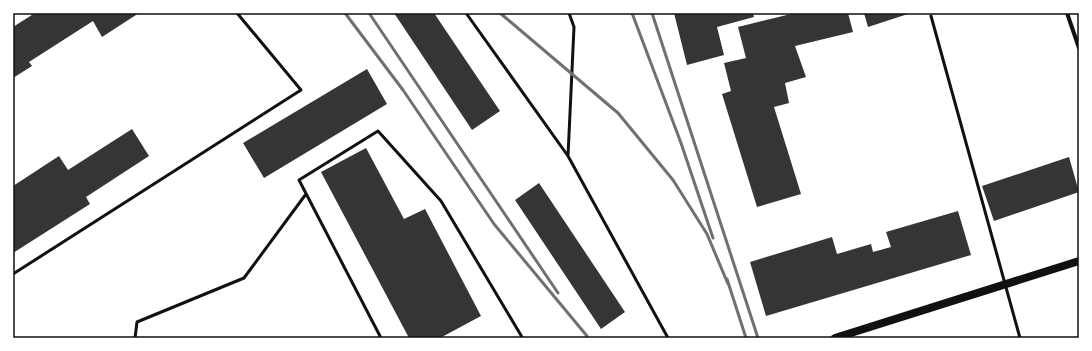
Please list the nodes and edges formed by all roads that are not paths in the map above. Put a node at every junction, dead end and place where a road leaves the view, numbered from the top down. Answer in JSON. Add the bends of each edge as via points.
{"nodes":[{"id":1,"x":237,"y":13,"type":"edge"},
{"id":2,"x":466,"y":13,"type":"edge"},
{"id":3,"x":569,"y":13,"type":"edge"},
{"id":4,"x":1067,"y":13,"type":"edge"},
{"id":5,"x":931,"y":16,"type":"dead end"},
{"id":6,"x":1079,"y":45,"type":"edge"},
{"id":7,"x":568,"y":156,"type":"junction"},
{"id":8,"x":306,"y":194,"type":"junction"},
{"id":9,"x":1079,"y":261,"type":"edge"},
{"id":10,"x":13,"y":274,"type":"edge"},
{"id":11,"x":1005,"y":284,"type":"junction"},
{"id":12,"x":135,"y":338,"type":"edge"},
{"id":13,"x":381,"y":338,"type":"edge"},
{"id":14,"x":520,"y":338,"type":"edge"},
{"id":15,"x":668,"y":338,"type":"edge"},
{"id":16,"x":835,"y":338,"type":"edge"},
{"id":17,"x":1020,"y":338,"type":"edge"}],
"edges":[{"from":1,"to":10,"type":"lane","via":[[301,90]]},
{"from":2,"to":7,"type":"lane"},
{"from":3,"to":7,"type":"lane","via":[[574,28]]},
{"from":4,"to":6,"type":"street"},
{"from":5,"to":11,"type":"lane"},
{"from":7,"to":15,"type":"lane"},
{"from":8,"to":12,"type":"lane","via":[[244,278],[137,322]]},
{"from":8,"to":13,"type":"lane"},
{"from":8,"to":14,"type":"lane","via":[[299,180],[378,131],[441,201],[522,337]]},
{"from":9,"to":11,"type":"main road"},
{"from":11,"to":16,"type":"main road"},
{"from":11,"to":17,"type":"lane"}]}
